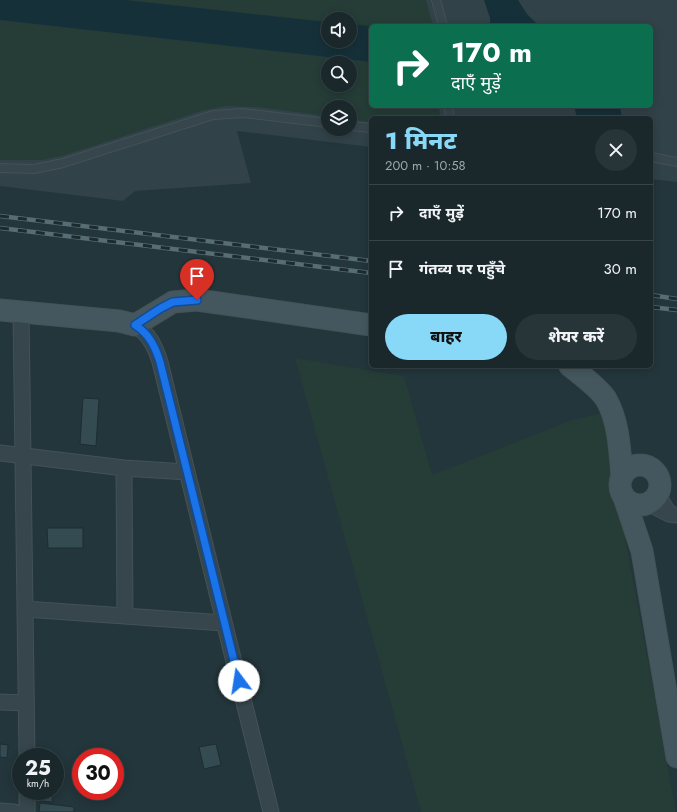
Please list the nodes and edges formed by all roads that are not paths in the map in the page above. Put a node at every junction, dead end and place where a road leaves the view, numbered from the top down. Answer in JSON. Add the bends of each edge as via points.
{"nodes":[{"id":1,"x":436,"y":0,"type":"edge"},
{"id":2,"x":442,"y":24,"type":"edge"},
{"id":3,"x":321,"y":122,"type":"edge"},
{"id":4,"x":357,"y":127,"type":"edge"},
{"id":5,"x":369,"y":128,"type":"edge"},
{"id":6,"x":653,"y":157,"type":"edge"},
{"id":7,"x":677,"y":162,"type":"edge"},
{"id":8,"x":0,"y":168,"type":"edge"},
{"id":9,"x":0,"y":310,"type":"edge"},
{"id":10,"x":21,"y":312,"type":"junction"},
{"id":11,"x":135,"y":325,"type":"junction"},
{"id":12,"x":369,"y":325,"type":"edge"},
{"id":13,"x":573,"y":368,"type":"edge"},
{"id":14,"x":618,"y":434,"type":"junction"},
{"id":15,"x":0,"y":453,"type":"edge"},
{"id":16,"x":23,"y":456,"type":"junction"},
{"id":17,"x":643,"y":464,"type":"junction"},
{"id":18,"x":124,"y":468,"type":"junction"},
{"id":19,"x":187,"y":472,"type":"junction"},
{"id":20,"x":639,"y":495,"type":"junction"},
{"id":21,"x":673,"y":514,"type":"edge"},
{"id":22,"x":25,"y":609,"type":"junction"},
{"id":23,"x":125,"y":616,"type":"junction"},
{"id":24,"x":224,"y":623,"type":"junction"},
{"id":25,"x":0,"y":702,"type":"edge"},
{"id":26,"x":26,"y":703,"type":"junction"},
{"id":27,"x":27,"y":748,"type":"edge"},
{"id":28,"x":677,"y":757,"type":"edge"},
{"id":29,"x":27,"y":800,"type":"edge"},
{"id":30,"x":0,"y":811,"type":"edge"},
{"id":31,"x":14,"y":812,"type":"edge"},
{"id":32,"x":27,"y":812,"type":"edge"},
{"id":33,"x":271,"y":812,"type":"edge"}],
"edges":[{"from":1,"to":2,"type":"lane"},
{"from":3,"to":8,"type":"lane","via":[[243,113],[213,115],[63,163],[34,169]]},
{"from":4,"to":5,"type":"lane"},
{"from":6,"to":7,"type":"lane"},
{"from":9,"to":10,"type":"street"},
{"from":10,"to":11,"type":"street","via":[[119,321]]},
{"from":10,"to":16,"type":"street"},
{"from":11,"to":12,"type":"street","via":[[173,302],[197,300]]},
{"from":11,"to":19,"type":"street","via":[[146,333],[156,350]]},
{"from":13,"to":14,"type":"street","via":[[606,399]]},
{"from":14,"to":17,"type":"street"},
{"from":14,"to":20,"type":"street"},
{"from":15,"to":16,"type":"street"},
{"from":16,"to":18,"type":"street"},
{"from":16,"to":22,"type":"street"},
{"from":17,"to":20,"type":"street","via":[[630,467]]},
{"from":17,"to":20,"type":"street","via":[[655,470],[660,488]]},
{"from":18,"to":19,"type":"street"},
{"from":18,"to":23,"type":"street"},
{"from":19,"to":24,"type":"street"},
{"from":20,"to":21,"type":"street"},
{"from":20,"to":28,"type":"street","via":[[642,551]]},
{"from":22,"to":23,"type":"street"},
{"from":22,"to":26,"type":"street"},
{"from":23,"to":24,"type":"street"},
{"from":24,"to":33,"type":"street"},
{"from":25,"to":26,"type":"street"},
{"from":26,"to":27,"type":"street"},
{"from":29,"to":32,"type":"street"},
{"from":30,"to":31,"type":"street"}]}
